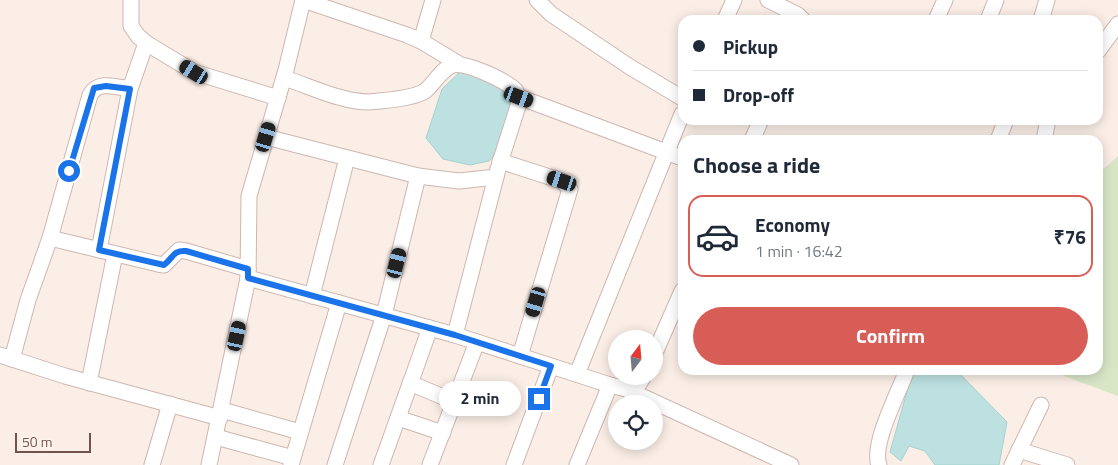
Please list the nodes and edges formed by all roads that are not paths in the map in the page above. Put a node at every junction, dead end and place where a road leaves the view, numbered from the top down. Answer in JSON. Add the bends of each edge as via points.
{"nodes":[{"id":1,"x":131,"y":0,"type":"edge"},
{"id":2,"x":303,"y":0,"type":"edge"},
{"id":3,"x":433,"y":0,"type":"edge"},
{"id":4,"x":537,"y":0,"type":"edge"},
{"id":5,"x":734,"y":0,"type":"edge"},
{"id":6,"x":768,"y":0,"type":"edge"},
{"id":7,"x":945,"y":0,"type":"edge"},
{"id":8,"x":996,"y":0,"type":"edge"},
{"id":9,"x":1047,"y":0,"type":"edge"},
{"id":10,"x":727,"y":15,"type":"edge"},
{"id":11,"x":798,"y":15,"type":"edge"},
{"id":12,"x":938,"y":15,"type":"edge"},
{"id":13,"x":990,"y":15,"type":"edge"},
{"id":14,"x":1042,"y":15,"type":"edge"},
{"id":15,"x":1118,"y":24,"type":"edge"},
{"id":16,"x":421,"y":41,"type":"junction"},
{"id":17,"x":146,"y":43,"type":"junction"},
{"id":18,"x":1103,"y":44,"type":"edge"},
{"id":19,"x":459,"y":64,"type":"junction"},
{"id":20,"x":284,"y":78,"type":"junction"},
{"id":21,"x":130,"y":89,"type":"junction"},
{"id":22,"x":678,"y":96,"type":"edge"},
{"id":23,"x":519,"y":97,"type":"junction"},
{"id":24,"x":278,"y":98,"type":"junction"},
{"id":25,"x":678,"y":124,"type":"edge"},
{"id":26,"x":266,"y":137,"type":"junction"},
{"id":27,"x":666,"y":152,"type":"junction"},
{"id":28,"x":678,"y":156,"type":"edge"},
{"id":29,"x":347,"y":158,"type":"junction"},
{"id":30,"x":500,"y":161,"type":"junction"},
{"id":31,"x":418,"y":176,"type":"junction"},
{"id":32,"x":496,"y":177,"type":"junction"},
{"id":33,"x":50,"y":238,"type":"junction"},
{"id":34,"x":99,"y":250,"type":"junction"},
{"id":35,"x":115,"y":254,"type":"junction"},
{"id":36,"x":248,"y":274,"type":"junction"},
{"id":37,"x":312,"y":296,"type":"junction"},
{"id":38,"x":678,"y":300,"type":"edge"},
{"id":39,"x":339,"y":303,"type":"junction"},
{"id":40,"x":384,"y":315,"type":"junction"},
{"id":41,"x":430,"y":328,"type":"junction"},
{"id":42,"x":663,"y":334,"type":"edge"},
{"id":43,"x":455,"y":335,"type":"junction"},
{"id":44,"x":477,"y":342,"type":"junction"},
{"id":45,"x":520,"y":356,"type":"junction"},
{"id":46,"x":6,"y":357,"type":"edge"},
{"id":47,"x":551,"y":366,"type":"junction"},
{"id":48,"x":577,"y":374,"type":"junction"},
{"id":49,"x":905,"y":375,"type":"edge"},
{"id":50,"x":89,"y":382,"type":"junction"},
{"id":51,"x":410,"y":383,"type":"junction"},
{"id":52,"x":608,"y":384,"type":"edge"},
{"id":53,"x":610,"y":385,"type":"joint"},
{"id":54,"x":638,"y":385,"type":"edge"},
{"id":55,"x":626,"y":388,"type":"junction"},
{"id":56,"x":455,"y":402,"type":"junction"},
{"id":57,"x":170,"y":404,"type":"junction"},
{"id":58,"x":1041,"y":405,"type":"dead end"},
{"id":59,"x":221,"y":414,"type":"junction"},
{"id":60,"x":398,"y":418,"type":"junction"},
{"id":61,"x":300,"y":432,"type":"junction"},
{"id":62,"x":443,"y":434,"type":"junction"},
{"id":63,"x":216,"y":436,"type":"junction"},
{"id":64,"x":1019,"y":450,"type":"junction"},
{"id":65,"x":292,"y":461,"type":"edge"},
{"id":66,"x":878,"y":464,"type":"edge"},
{"id":67,"x":152,"y":465,"type":"edge"},
{"id":68,"x":209,"y":465,"type":"edge"},
{"id":69,"x":336,"y":465,"type":"edge"},
{"id":70,"x":380,"y":465,"type":"edge"},
{"id":71,"x":430,"y":465,"type":"edge"},
{"id":72,"x":514,"y":465,"type":"edge"},
{"id":73,"x":577,"y":465,"type":"edge"},
{"id":74,"x":791,"y":465,"type":"edge"},
{"id":75,"x":1012,"y":465,"type":"edge"},
{"id":76,"x":1066,"y":465,"type":"edge"}],
"edges":[{"from":1,"to":17,"type":"street","via":[[131,26]]},
{"from":2,"to":16,"type":"street"},
{"from":2,"to":20,"type":"street"},
{"from":3,"to":16,"type":"street"},
{"from":4,"to":22,"type":"street","via":[[550,14]]},
{"from":5,"to":10,"type":"street"},
{"from":6,"to":11,"type":"street"},
{"from":7,"to":12,"type":"street"},
{"from":8,"to":13,"type":"street"},
{"from":9,"to":14,"type":"street"},
{"from":15,"to":18,"type":"street"},
{"from":16,"to":19,"type":"street"},
{"from":17,"to":21,"type":"street"},
{"from":17,"to":24,"type":"street","via":[[194,72]]},
{"from":19,"to":20,"type":"street","via":[[450,65],[424,92],[369,102],[345,98]]},
{"from":19,"to":23,"type":"street","via":[[504,82]]},
{"from":20,"to":24,"type":"street"},
{"from":21,"to":33,"type":"street","via":[[94,88]]},
{"from":21,"to":34,"type":"street"},
{"from":23,"to":27,"type":"street"},
{"from":23,"to":30,"type":"street"},
{"from":24,"to":26,"type":"street"},
{"from":25,"to":27,"type":"street"},
{"from":26,"to":29,"type":"street"},
{"from":26,"to":36,"type":"street","via":[[249,196]]},
{"from":27,"to":28,"type":"street"},
{"from":27,"to":48,"type":"street"},
{"from":29,"to":31,"type":"street"},
{"from":29,"to":37,"type":"street"},
{"from":30,"to":32,"type":"street"},
{"from":30,"to":45,"type":"street","via":[[562,181],[570,189]]},
{"from":31,"to":32,"type":"street","via":[[459,181]]},
{"from":31,"to":40,"type":"street"},
{"from":32,"to":43,"type":"street"},
{"from":33,"to":34,"type":"street"},
{"from":33,"to":46,"type":"street"},
{"from":34,"to":35,"type":"street"},
{"from":35,"to":36,"type":"street","via":[[164,265],[174,253],[186,251]]},
{"from":35,"to":50,"type":"street"},
{"from":36,"to":37,"type":"street"},
{"from":36,"to":59,"type":"street"},
{"from":37,"to":39,"type":"street"},
{"from":38,"to":42,"type":"street"},
{"from":39,"to":40,"type":"street"},
{"from":39,"to":61,"type":"street"},
{"from":40,"to":41,"type":"street"},
{"from":40,"to":69,"type":"street"},
{"from":41,"to":43,"type":"street"},
{"from":41,"to":51,"type":"street"},
{"from":43,"to":44,"type":"street"},
{"from":44,"to":45,"type":"street"},
{"from":44,"to":56,"type":"street"},
{"from":45,"to":47,"type":"street"},
{"from":46,"to":50,"type":"street"},
{"from":47,"to":48,"type":"street"},
{"from":47,"to":72,"type":"street"},
{"from":48,"to":52,"type":"street"},
{"from":49,"to":66,"type":"street","via":[[880,439],[876,453]]},
{"from":50,"to":57,"type":"street"},
{"from":51,"to":56,"type":"street"},
{"from":51,"to":60,"type":"street"},
{"from":53,"to":55,"type":"street"},
{"from":53,"to":73,"type":"street"},
{"from":54,"to":55,"type":"street"},
{"from":55,"to":74,"type":"street"},
{"from":56,"to":62,"type":"street"},
{"from":57,"to":59,"type":"street"},
{"from":57,"to":67,"type":"street"},
{"from":58,"to":64,"type":"street"},
{"from":59,"to":61,"type":"street"},
{"from":59,"to":63,"type":"street"},
{"from":60,"to":62,"type":"street"},
{"from":60,"to":70,"type":"street"},
{"from":61,"to":65,"type":"street"},
{"from":62,"to":71,"type":"street"},
{"from":63,"to":65,"type":"street"},
{"from":63,"to":68,"type":"street"},
{"from":64,"to":75,"type":"street"},
{"from":64,"to":76,"type":"street"}]}
